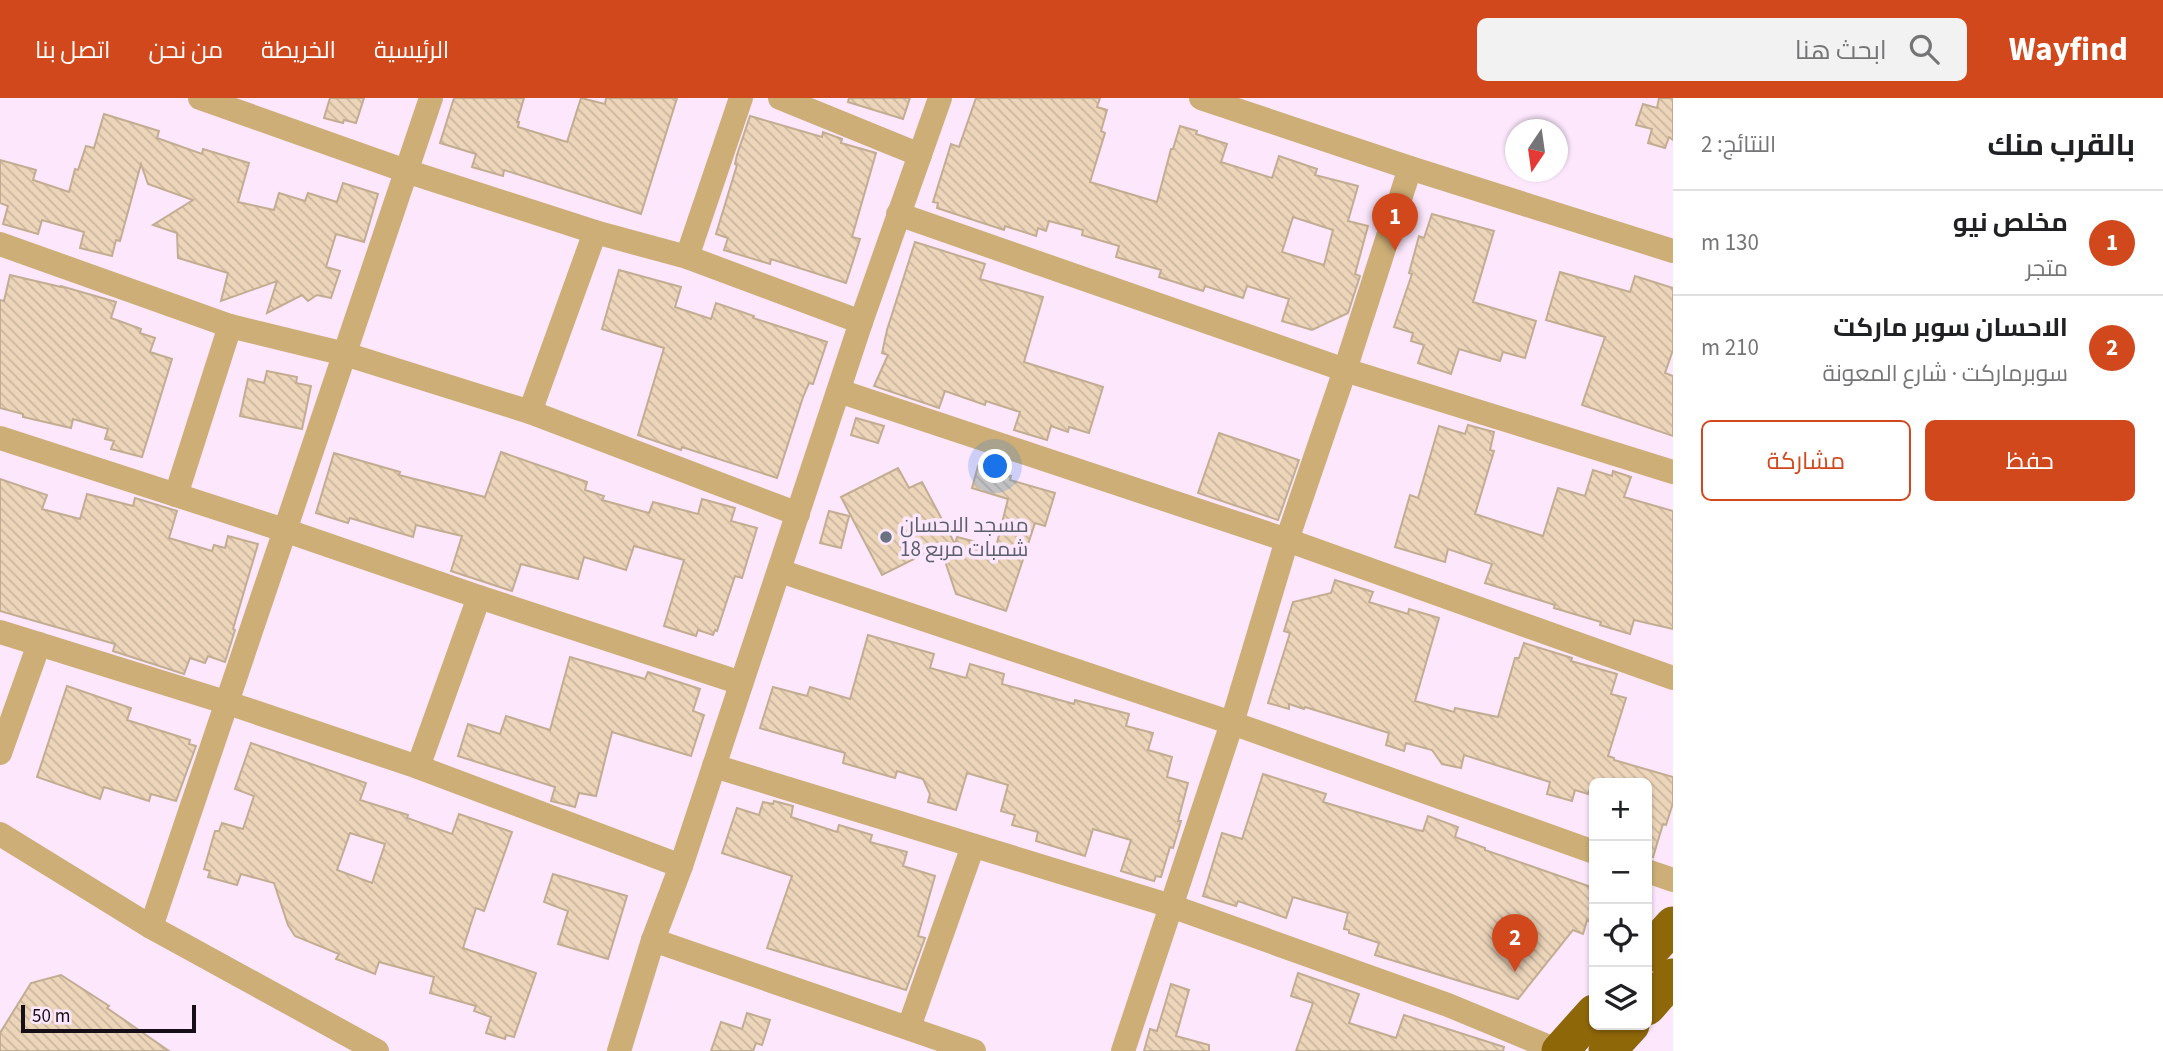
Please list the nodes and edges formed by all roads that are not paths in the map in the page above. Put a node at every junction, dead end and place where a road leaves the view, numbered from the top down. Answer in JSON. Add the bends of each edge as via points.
{"nodes":[{"id":1,"x":200,"y":98,"type":"edge"},
{"id":2,"x":431,"y":98,"type":"edge"},
{"id":3,"x":741,"y":98,"type":"edge"},
{"id":4,"x":780,"y":98,"type":"edge"},
{"id":5,"x":940,"y":98,"type":"edge"},
{"id":6,"x":1201,"y":98,"type":"edge"},
{"id":7,"x":920,"y":155,"type":"junction"},
{"id":8,"x":1410,"y":168,"type":"junction"},
{"id":9,"x":406,"y":171,"type":"junction"},
{"id":10,"x":898,"y":214,"type":"junction"},
{"id":11,"x":595,"y":232,"type":"junction"},
{"id":12,"x":0,"y":244,"type":"edge"},
{"id":13,"x":1673,"y":251,"type":"edge"},
{"id":14,"x":687,"y":257,"type":"junction"},
{"id":15,"x":862,"y":322,"type":"junction"},
{"id":16,"x":230,"y":326,"type":"junction"},
{"id":17,"x":345,"y":354,"type":"junction"},
{"id":18,"x":1345,"y":370,"type":"junction"},
{"id":19,"x":839,"y":391,"type":"junction"},
{"id":20,"x":530,"y":412,"type":"junction"},
{"id":21,"x":0,"y":438,"type":"edge"},
{"id":22,"x":1673,"y":471,"type":"edge"},
{"id":23,"x":176,"y":495,"type":"junction"},
{"id":24,"x":798,"y":513,"type":"junction"},
{"id":25,"x":284,"y":530,"type":"junction"},
{"id":26,"x":1287,"y":540,"type":"junction"},
{"id":27,"x":780,"y":570,"type":"junction"},
{"id":28,"x":479,"y":597,"type":"junction"},
{"id":29,"x":0,"y":632,"type":"edge"},
{"id":30,"x":39,"y":644,"type":"junction"},
{"id":31,"x":1673,"y":678,"type":"edge"},
{"id":32,"x":741,"y":683,"type":"junction"},
{"id":33,"x":225,"y":702,"type":"junction"},
{"id":34,"x":1232,"y":723,"type":"junction"},
{"id":35,"x":0,"y":753,"type":"edge"},
{"id":36,"x":714,"y":766,"type":"junction"},
{"id":37,"x":418,"y":767,"type":"junction"},
{"id":38,"x":0,"y":834,"type":"edge"},
{"id":39,"x":973,"y":846,"type":"junction"},
{"id":40,"x":1589,"y":850,"type":"edge"},
{"id":41,"x":681,"y":866,"type":"junction"},
{"id":42,"x":1652,"y":873,"type":"edge"},
{"id":43,"x":1673,"y":880,"type":"edge"},
{"id":44,"x":1171,"y":906,"type":"junction"},
{"id":45,"x":1673,"y":925,"type":"edge"},
{"id":46,"x":150,"y":927,"type":"junction"},
{"id":47,"x":653,"y":940,"type":"junction"},
{"id":48,"x":1652,"y":948,"type":"edge"},
{"id":49,"x":1673,"y":977,"type":"edge"},
{"id":50,"x":1652,"y":1001,"type":"edge"},
{"id":51,"x":1589,"y":1019,"type":"edge"},
{"id":52,"x":909,"y":1027,"type":"junction"},
{"id":53,"x":1626,"y":1030,"type":"edge"},
{"id":54,"x":377,"y":1051,"type":"edge"},
{"id":55,"x":619,"y":1051,"type":"edge"},
{"id":56,"x":974,"y":1051,"type":"edge"},
{"id":57,"x":1123,"y":1051,"type":"edge"},
{"id":58,"x":1560,"y":1051,"type":"edge"},
{"id":59,"x":1607,"y":1051,"type":"edge"}],
"edges":[{"from":1,"to":9,"type":"street"},
{"from":2,"to":9,"type":"street"},
{"from":3,"to":14,"type":"street"},
{"from":4,"to":7,"type":"street"},
{"from":5,"to":7,"type":"street"},
{"from":6,"to":8,"type":"street"},
{"from":7,"to":10,"type":"street"},
{"from":8,"to":13,"type":"street"},
{"from":8,"to":18,"type":"street"},
{"from":9,"to":11,"type":"street"},
{"from":9,"to":17,"type":"street"},
{"from":10,"to":15,"type":"street"},
{"from":10,"to":18,"type":"street"},
{"from":11,"to":14,"type":"street"},
{"from":11,"to":20,"type":"street"},
{"from":12,"to":16,"type":"street"},
{"from":14,"to":15,"type":"street"},
{"from":15,"to":19,"type":"street"},
{"from":16,"to":17,"type":"street"},
{"from":16,"to":23,"type":"street"},
{"from":17,"to":20,"type":"street"},
{"from":17,"to":25,"type":"street"},
{"from":18,"to":22,"type":"street"},
{"from":18,"to":26,"type":"street"},
{"from":19,"to":24,"type":"street"},
{"from":19,"to":26,"type":"street"},
{"from":20,"to":24,"type":"street"},
{"from":21,"to":23,"type":"street"},
{"from":23,"to":25,"type":"street"},
{"from":24,"to":27,"type":"street"},
{"from":25,"to":28,"type":"street"},
{"from":25,"to":33,"type":"street"},
{"from":26,"to":31,"type":"street"},
{"from":26,"to":34,"type":"street"},
{"from":27,"to":32,"type":"street"},
{"from":27,"to":34,"type":"street"},
{"from":28,"to":32,"type":"street"},
{"from":28,"to":37,"type":"street"},
{"from":29,"to":30,"type":"street"},
{"from":30,"to":33,"type":"street"},
{"from":30,"to":35,"type":"street"},
{"from":32,"to":36,"type":"street"},
{"from":33,"to":37,"type":"street"},
{"from":33,"to":46,"type":"street"},
{"from":34,"to":40,"type":"street"},
{"from":34,"to":44,"type":"street"},
{"from":36,"to":39,"type":"street"},
{"from":36,"to":41,"type":"street"},
{"from":37,"to":41,"type":"street"},
{"from":38,"to":46,"type":"street"},
{"from":39,"to":44,"type":"street"},
{"from":39,"to":52,"type":"street"},
{"from":41,"to":47,"type":"street"},
{"from":42,"to":43,"type":"street"},
{"from":44,"to":57,"type":"street"},
{"from":44,"to":58,"type":"street","via":[[1448,1005]]},
{"from":45,"to":48,"type":"highway"},
{"from":46,"to":54,"type":"street"},
{"from":47,"to":52,"type":"street"},
{"from":47,"to":55,"type":"street"},
{"from":49,"to":50,"type":"highway"},
{"from":51,"to":58,"type":"highway"},
{"from":52,"to":56,"type":"street"},
{"from":53,"to":59,"type":"highway"}]}
